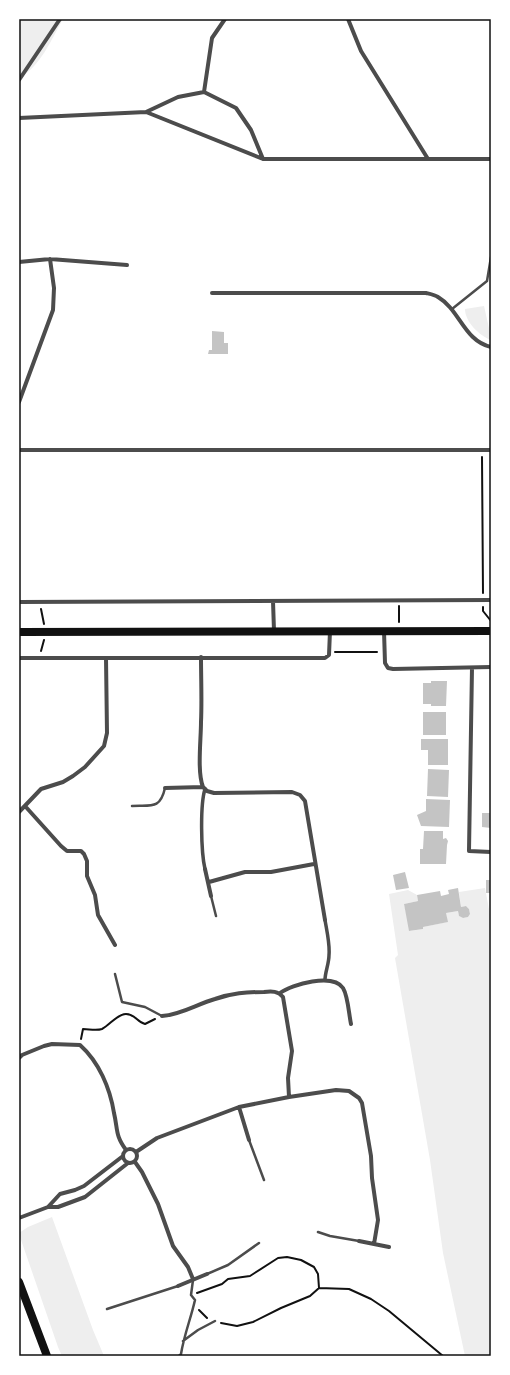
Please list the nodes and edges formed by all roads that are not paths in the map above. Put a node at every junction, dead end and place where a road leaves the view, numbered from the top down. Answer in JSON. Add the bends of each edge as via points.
{"nodes":[{"id":1,"x":60,"y":19,"type":"edge"},
{"id":2,"x":225,"y":19,"type":"edge"},
{"id":3,"x":348,"y":19,"type":"edge"},
{"id":4,"x":19,"y":80,"type":"edge"},
{"id":5,"x":204,"y":92,"type":"junction"},
{"id":6,"x":146,"y":112,"type":"junction"},
{"id":7,"x":19,"y":118,"type":"edge"},
{"id":8,"x":262,"y":159,"type":"junction"},
{"id":9,"x":428,"y":159,"type":"junction"},
{"id":10,"x":491,"y":159,"type":"edge"},
{"id":11,"x":491,"y":257,"type":"edge"},
{"id":12,"x":50,"y":259,"type":"junction"},
{"id":13,"x":19,"y":262,"type":"edge"},
{"id":14,"x":127,"y":265,"type":"dead end"},
{"id":15,"x":212,"y":294,"type":"dead end"},
{"id":16,"x":452,"y":310,"type":"junction"},
{"id":17,"x":491,"y":347,"type":"edge"},
{"id":18,"x":19,"y":402,"type":"edge"},
{"id":19,"x":19,"y":450,"type":"edge"},
{"id":20,"x":490,"y":450,"type":"dead end"},
{"id":21,"x":491,"y":600,"type":"edge"},
{"id":22,"x":273,"y":601,"type":"junction"},
{"id":23,"x":19,"y":602,"type":"edge"},
{"id":24,"x":274,"y":630,"type":"junction"},
{"id":25,"x":330,"y":631,"type":"junction"},
{"id":26,"x":384,"y":631,"type":"junction"},
{"id":27,"x":491,"y":631,"type":"edge"},
{"id":28,"x":19,"y":632,"type":"edge"},
{"id":29,"x":201,"y":657,"type":"junction"},
{"id":30,"x":19,"y":658,"type":"edge"},
{"id":31,"x":106,"y":658,"type":"junction"},
{"id":32,"x":472,"y":668,"type":"junction"},
{"id":33,"x":491,"y":668,"type":"edge"},
{"id":34,"x":165,"y":788,"type":"joint"},
{"id":35,"x":204,"y":788,"type":"junction"},
{"id":36,"x":25,"y":806,"type":"junction"},
{"id":37,"x":132,"y":806,"type":"dead end"},
{"id":38,"x":19,"y":812,"type":"edge"},
{"id":39,"x":491,"y":852,"type":"edge"},
{"id":40,"x":314,"y":864,"type":"junction"},
{"id":41,"x":205,"y":869,"type":"joint"},
{"id":42,"x":209,"y":882,"type":"junction"},
{"id":43,"x":212,"y":896,"type":"joint"},
{"id":44,"x":216,"y":916,"type":"dead end"},
{"id":45,"x":325,"y":920,"type":"joint"},
{"id":46,"x":115,"y":945,"type":"dead end"},
{"id":47,"x":116,"y":974,"type":"dead end"},
{"id":48,"x":325,"y":980,"type":"junction"},
{"id":49,"x":280,"y":993,"type":"junction"},
{"id":50,"x":162,"y":1016,"type":"joint"},
{"id":51,"x":351,"y":1024,"type":"dead end"},
{"id":52,"x":19,"y":1058,"type":"edge"},
{"id":53,"x":290,"y":1097,"type":"junction"},
{"id":54,"x":239,"y":1107,"type":"junction"},
{"id":55,"x":249,"y":1140,"type":"joint"},
{"id":56,"x":126,"y":1150,"type":"junction"},
{"id":57,"x":136,"y":1152,"type":"junction"},
{"id":58,"x":123,"y":1156,"type":"junction"},
{"id":59,"x":135,"y":1162,"type":"junction"},
{"id":60,"x":128,"y":1163,"type":"junction"},
{"id":61,"x":264,"y":1180,"type":"dead end"},
{"id":62,"x":48,"y":1207,"type":"junction"},
{"id":63,"x":19,"y":1218,"type":"edge"},
{"id":64,"x":318,"y":1232,"type":"dead end"},
{"id":65,"x":359,"y":1241,"type":"joint"},
{"id":66,"x":259,"y":1243,"type":"dead end"},
{"id":67,"x":374,"y":1244,"type":"junction"},
{"id":68,"x":389,"y":1247,"type":"dead end"},
{"id":69,"x":207,"y":1274,"type":"joint"},
{"id":70,"x":193,"y":1279,"type":"junction"},
{"id":71,"x":19,"y":1282,"type":"edge"},
{"id":72,"x":178,"y":1286,"type":"joint"},
{"id":73,"x":107,"y":1309,"type":"dead end"},
{"id":74,"x":215,"y":1321,"type":"road end"},
{"id":75,"x":183,"y":1341,"type":"junction"},
{"id":76,"x":180,"y":1355,"type":"edge"},
{"id":77,"x":47,"y":1356,"type":"edge"}],
"edges":[{"from":1,"to":4,"type":"street"},
{"from":2,"to":5,"type":"street","via":[[212,38]]},
{"from":3,"to":9,"type":"street","via":[[361,51]]},
{"from":5,"to":6,"type":"street","via":[[178,98]]},
{"from":5,"to":8,"type":"street","via":[[236,108],[251,130]]},
{"from":6,"to":7,"type":"street"},
{"from":6,"to":8,"type":"street"},
{"from":8,"to":9,"type":"street"},
{"from":9,"to":10,"type":"street"},
{"from":11,"to":16,"type":"lane","via":[[487,281]]},
{"from":12,"to":13,"type":"street"},
{"from":12,"to":14,"type":"street"},
{"from":12,"to":18,"type":"street","via":[[54,288],[53,310]]},
{"from":15,"to":16,"type":"street","via":[[426,293],[438,297]]},
{"from":16,"to":17,"type":"street","via":[[473,338]]},
{"from":19,"to":20,"type":"street"},
{"from":21,"to":22,"type":"street"},
{"from":22,"to":23,"type":"street"},
{"from":22,"to":24,"type":"street"},
{"from":24,"to":25,"type":"main road"},
{"from":24,"to":28,"type":"main road"},
{"from":25,"to":26,"type":"main road"},
{"from":25,"to":29,"type":"street","via":[[329,652],[325,658]]},
{"from":26,"to":27,"type":"main road"},
{"from":26,"to":32,"type":"street","via":[[385,663],[388,668]]},
{"from":29,"to":31,"type":"street"},
{"from":29,"to":35,"type":"street","via":[[200,756],[201,781]]},
{"from":30,"to":31,"type":"street"},
{"from":31,"to":36,"type":"street","via":[[107,733],[104,746],[85,767],[63,782],[41,789]]},
{"from":32,"to":33,"type":"street"},
{"from":32,"to":39,"type":"street","via":[[469,851]]},
{"from":34,"to":35,"type":"street"},
{"from":34,"to":37,"type":"lane","via":[[160,803]]},
{"from":35,"to":40,"type":"street","via":[[214,793],[292,792],[300,795],[305,802]]},
{"from":35,"to":41,"type":"street","via":[[202,832]]},
{"from":36,"to":38,"type":"street"},
{"from":36,"to":46,"type":"street","via":[[67,851],[81,851],[84,854],[98,915]]},
{"from":40,"to":42,"type":"street","via":[[271,872],[245,872]]},
{"from":40,"to":45,"type":"street"},
{"from":41,"to":42,"type":"street"},
{"from":42,"to":43,"type":"street"},
{"from":43,"to":44,"type":"lane"},
{"from":45,"to":48,"type":"street","via":[[329,956]]},
{"from":47,"to":50,"type":"lane","via":[[122,1002],[145,1007]]},
{"from":48,"to":49,"type":"street","via":[[292,986]]},
{"from":48,"to":51,"type":"street","via":[[338,983],[345,990]]},
{"from":49,"to":50,"type":"street","via":[[244,991]]},
{"from":49,"to":53,"type":"street","via":[[283,997],[292,1051],[288,1078]]},
{"from":52,"to":56,"type":"street","via":[[52,1044],[80,1045],[87,1051],[104,1079],[112,1102],[116,1132]]},
{"from":53,"to":54,"type":"street"},
{"from":53,"to":67,"type":"street","via":[[343,1090],[349,1091],[362,1103],[378,1220]]},
{"from":54,"to":55,"type":"street"},
{"from":54,"to":57,"type":"street","via":[[157,1138]]},
{"from":55,"to":61,"type":"lane"},
{"from":56,"to":57,"type":"street"},
{"from":56,"to":58,"type":"street"},
{"from":57,"to":59,"type":"street","via":[[138,1156]]},
{"from":58,"to":60,"type":"street"},
{"from":58,"to":62,"type":"street","via":[[84,1186],[60,1194]]},
{"from":59,"to":60,"type":"street"},
{"from":59,"to":70,"type":"street","via":[[158,1204],[173,1246]]},
{"from":60,"to":62,"type":"street","via":[[85,1197],[58,1207]]},
{"from":62,"to":63,"type":"street"},
{"from":64,"to":65,"type":"lane"},
{"from":65,"to":67,"type":"street"},
{"from":66,"to":69,"type":"lane","via":[[228,1265]]},
{"from":67,"to":68,"type":"street"},
{"from":69,"to":70,"type":"street"},
{"from":70,"to":72,"type":"street"},
{"from":70,"to":75,"type":"lane","via":[[191,1294],[195,1300]]},
{"from":71,"to":77,"type":"main road"},
{"from":72,"to":73,"type":"lane"},
{"from":74,"to":75,"type":"lane"},
{"from":75,"to":76,"type":"lane"}]}
